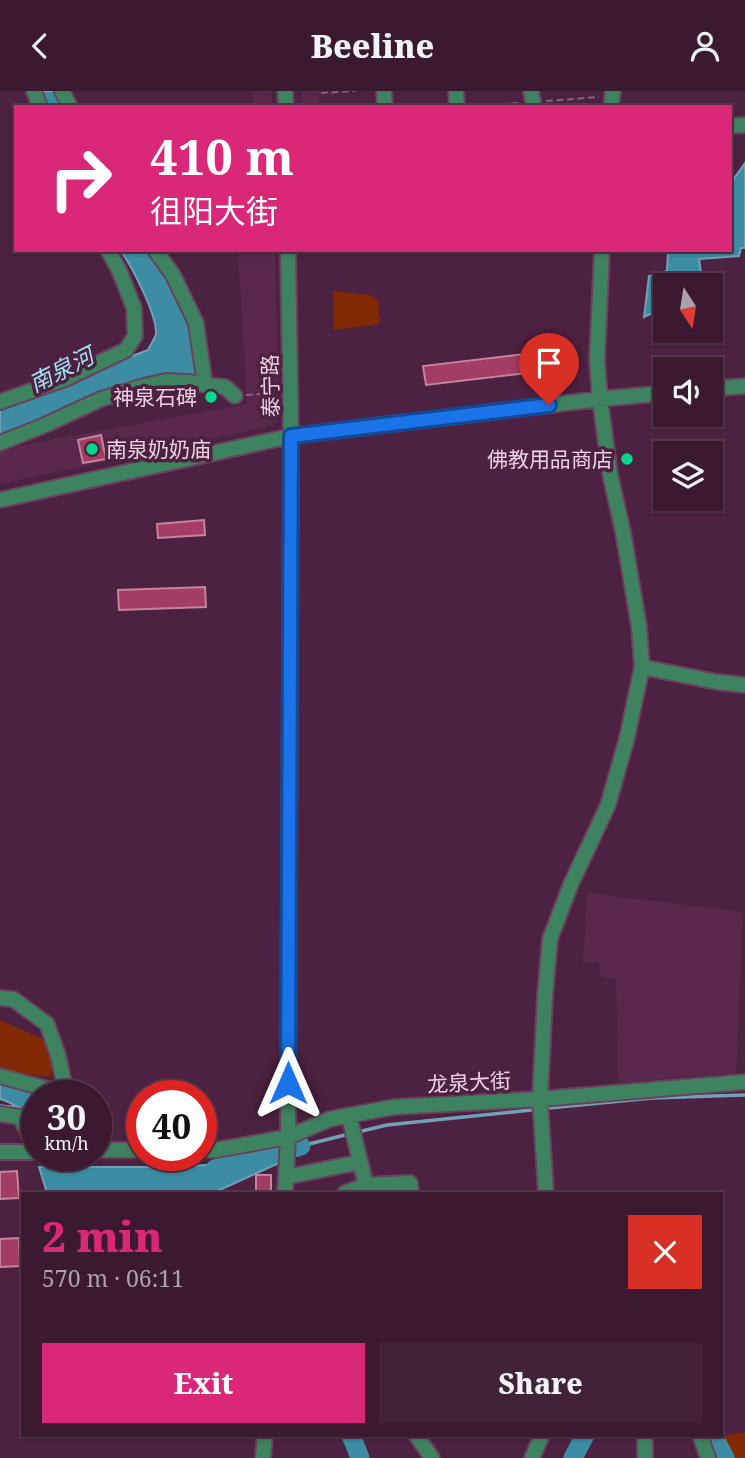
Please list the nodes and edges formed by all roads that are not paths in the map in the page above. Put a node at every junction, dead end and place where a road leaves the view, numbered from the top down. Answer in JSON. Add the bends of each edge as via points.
{"nodes":[{"id":1,"x":109,"y":252,"type":"edge"},
{"id":2,"x":156,"y":252,"type":"edge"},
{"id":3,"x":288,"y":252,"type":"edge"},
{"id":4,"x":602,"y":252,"type":"edge"},
{"id":5,"x":205,"y":385,"type":"junction"},
{"id":6,"x":745,"y":386,"type":"edge"},
{"id":7,"x":723,"y":388,"type":"edge"},
{"id":8,"x":653,"y":394,"type":"edge"},
{"id":9,"x":241,"y":395,"type":"road end"},
{"id":10,"x":600,"y":399,"type":"junction"},
{"id":11,"x":0,"y":402,"type":"edge"},
{"id":12,"x":291,"y":436,"type":"junction"},
{"id":13,"x":0,"y":443,"type":"edge"},
{"id":14,"x":0,"y":500,"type":"edge"},
{"id":15,"x":642,"y":667,"type":"junction"},
{"id":16,"x":745,"y":685,"type":"edge"},
{"id":17,"x":0,"y":998,"type":"edge"},
{"id":18,"x":0,"y":1076,"type":"edge"},
{"id":19,"x":63,"y":1080,"type":"edge"},
{"id":20,"x":21,"y":1082,"type":"edge"},
{"id":21,"x":745,"y":1082,"type":"edge"},
{"id":22,"x":540,"y":1099,"type":"junction"},
{"id":23,"x":0,"y":1114,"type":"edge"},
{"id":24,"x":349,"y":1116,"type":"junction"},
{"id":25,"x":21,"y":1119,"type":"edge"},
{"id":26,"x":288,"y":1137,"type":"junction"},
{"id":27,"x":217,"y":1150,"type":"edge"},
{"id":28,"x":21,"y":1151,"type":"edge"},
{"id":29,"x":0,"y":1152,"type":"edge"},
{"id":30,"x":360,"y":1162,"type":"junction"},
{"id":31,"x":286,"y":1177,"type":"junction"},
{"id":32,"x":366,"y":1185,"type":"junction"},
{"id":33,"x":285,"y":1192,"type":"edge"},
{"id":34,"x":348,"y":1192,"type":"edge"},
{"id":35,"x":411,"y":1192,"type":"edge"},
{"id":36,"x":547,"y":1192,"type":"edge"},
{"id":37,"x":265,"y":1437,"type":"edge"},
{"id":38,"x":417,"y":1437,"type":"edge"},
{"id":39,"x":541,"y":1437,"type":"edge"},
{"id":40,"x":645,"y":1437,"type":"edge"},
{"id":41,"x":701,"y":1437,"type":"edge"},
{"id":42,"x":263,"y":1458,"type":"edge"},
{"id":43,"x":432,"y":1458,"type":"edge"},
{"id":44,"x":532,"y":1458,"type":"edge"},
{"id":45,"x":645,"y":1458,"type":"edge"},
{"id":46,"x":709,"y":1458,"type":"edge"}],
"edges":[{"from":1,"to":11,"type":"street","via":[[134,308],[135,335],[126,350],[65,379]]},
{"from":2,"to":5,"type":"street","via":[[196,323]]},
{"from":3,"to":12,"type":"street","name":"泰宁路"},
{"from":4,"to":10,"type":"street","via":[[597,360]]},
{"from":5,"to":9,"type":"street"},
{"from":5,"to":13,"type":"street","via":[[166,381],[144,386]]},
{"from":6,"to":7,"type":"street"},
{"from":8,"to":10,"type":"street"},
{"from":10,"to":12,"type":"street"},
{"from":10,"to":15,"type":"street"},
{"from":12,"to":14,"type":"street"},
{"from":12,"to":26,"type":"street","name":"泰宁路"},
{"from":15,"to":16,"type":"street"},
{"from":15,"to":22,"type":"street","via":[[608,806],[550,939]]},
{"from":17,"to":19,"type":"street","via":[[13,999],[47,1024]]},
{"from":18,"to":20,"type":"street"},
{"from":21,"to":22,"type":"street","name":"龙泉大街"},
{"from":22,"to":24,"type":"street","name":"龙泉大街","via":[[394,1107]]},
{"from":22,"to":36,"type":"street"},
{"from":23,"to":25,"type":"street"},
{"from":24,"to":26,"type":"street","name":"龙泉大街"},
{"from":24,"to":30,"type":"street"},
{"from":26,"to":27,"type":"street","name":"龙泉大街"},
{"from":26,"to":31,"type":"street","name":"泰宁路"},
{"from":28,"to":29,"type":"street"},
{"from":30,"to":31,"type":"street"},
{"from":30,"to":32,"type":"street"},
{"from":31,"to":33,"type":"street","name":"泰宁路"},
{"from":32,"to":34,"type":"street"},
{"from":32,"to":35,"type":"street","via":[[410,1183]]},
{"from":37,"to":42,"type":"street"},
{"from":38,"to":43,"type":"street"},
{"from":39,"to":44,"type":"street"},
{"from":40,"to":45,"type":"street"},
{"from":41,"to":46,"type":"street"}]}
